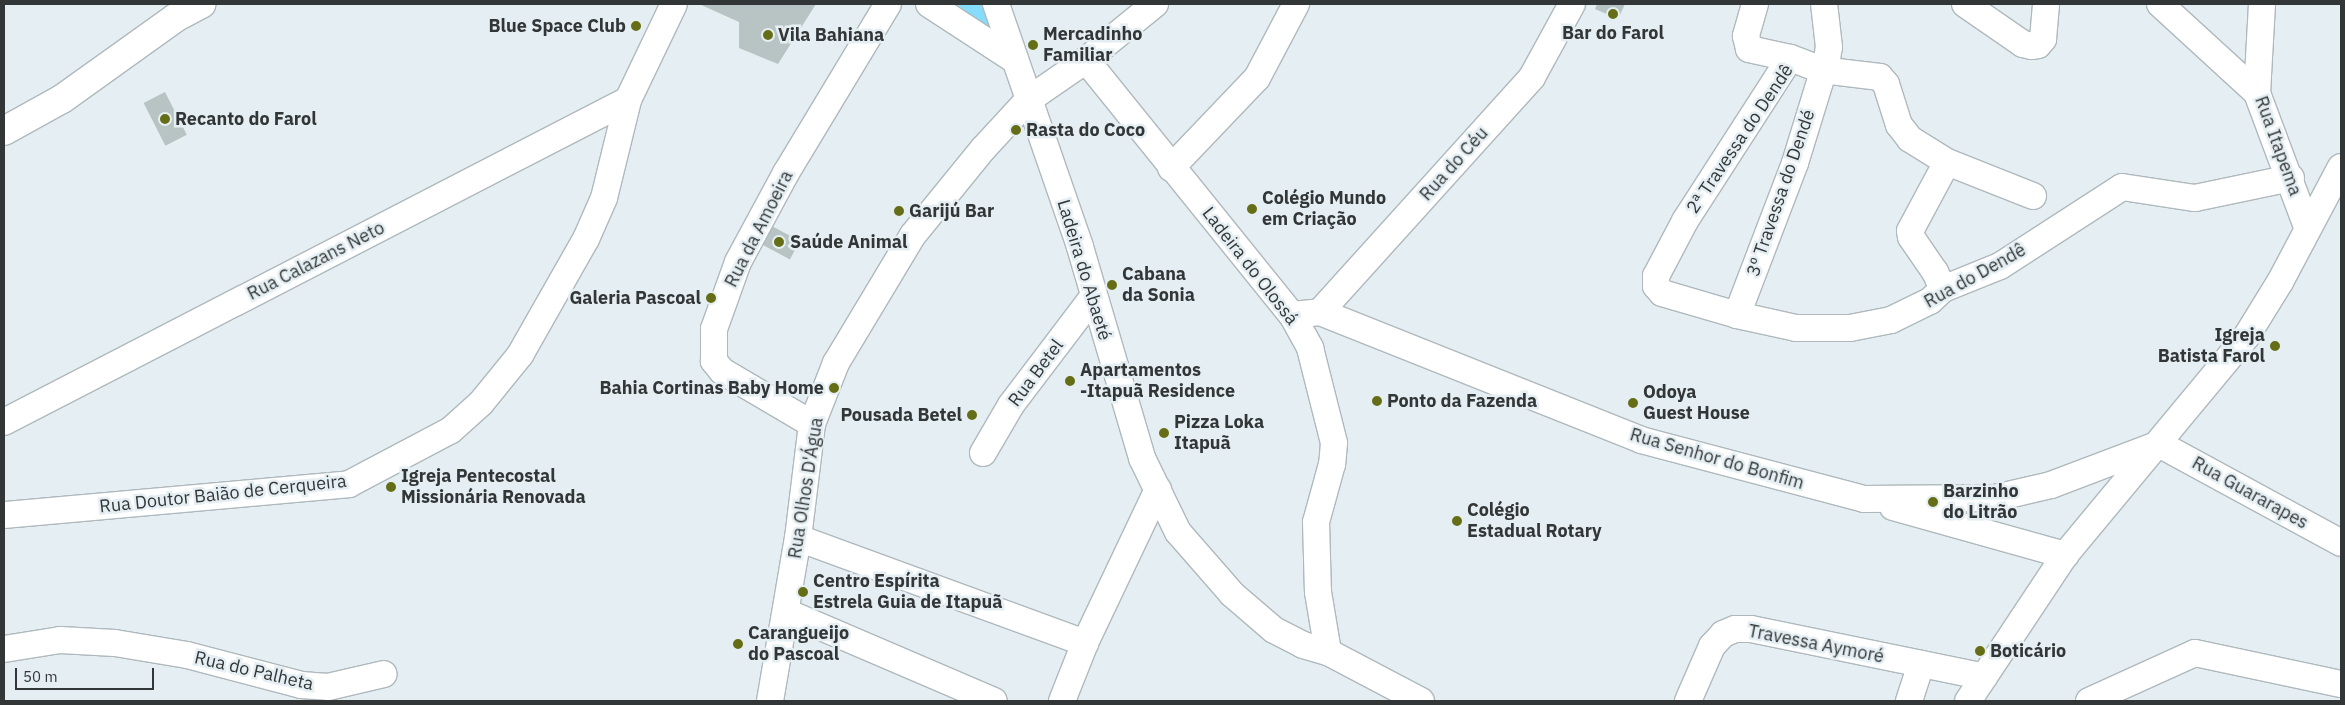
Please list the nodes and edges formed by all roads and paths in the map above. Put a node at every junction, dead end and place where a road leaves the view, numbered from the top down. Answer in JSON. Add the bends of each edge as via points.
{"nodes":[{"id":1,"x":201,"y":4,"type":"edge"},
{"id":2,"x":674,"y":4,"type":"edge"},
{"id":3,"x":888,"y":4,"type":"edge"},
{"id":4,"x":929,"y":4,"type":"edge"},
{"id":5,"x":996,"y":4,"type":"edge"},
{"id":6,"x":1155,"y":4,"type":"edge"},
{"id":7,"x":1296,"y":4,"type":"edge"},
{"id":8,"x":1572,"y":4,"type":"edge"},
{"id":9,"x":1755,"y":4,"type":"edge"},
{"id":10,"x":1824,"y":4,"type":"edge"},
{"id":11,"x":1965,"y":4,"type":"edge"},
{"id":12,"x":2046,"y":4,"type":"edge"},
{"id":13,"x":2160,"y":4,"type":"edge"},
{"id":14,"x":2262,"y":4,"type":"edge"},
{"id":15,"x":172,"y":11,"type":"edge"},
{"id":16,"x":1790,"y":58,"type":"junction"},
{"id":17,"x":1015,"y":60,"type":"junction"},
{"id":18,"x":1086,"y":60,"type":"junction"},
{"id":19,"x":1822,"y":70,"type":"junction"},
{"id":20,"x":2257,"y":93,"type":"junction"},
{"id":21,"x":628,"y":100,"type":"junction"},
{"id":22,"x":1028,"y":100,"type":"junction"},
{"id":23,"x":4,"y":130,"type":"edge"},
{"id":24,"x":1947,"y":162,"type":"junction"},
{"id":25,"x":2341,"y":167,"type":"edge"},
{"id":26,"x":1171,"y":168,"type":"junction"},
{"id":27,"x":2291,"y":178,"type":"junction"},
{"id":28,"x":2032,"y":196,"type":"dead end"},
{"id":29,"x":2308,"y":227,"type":"junction"},
{"id":30,"x":1943,"y":289,"type":"junction"},
{"id":31,"x":1094,"y":297,"type":"junction"},
{"id":32,"x":1677,"y":297,"type":"joint"},
{"id":33,"x":1320,"y":312,"type":"junction"},
{"id":34,"x":1292,"y":315,"type":"junction"},
{"id":35,"x":1737,"y":315,"type":"junction"},
{"id":36,"x":4,"y":422,"type":"edge"},
{"id":37,"x":812,"y":424,"type":"junction"},
{"id":38,"x":2159,"y":444,"type":"junction"},
{"id":39,"x":983,"y":452,"type":"dead end"},
{"id":40,"x":1158,"y":489,"type":"junction"},
{"id":41,"x":1864,"y":499,"type":"junction"},
{"id":42,"x":4,"y":515,"type":"edge"},
{"id":43,"x":798,"y":538,"type":"junction"},
{"id":44,"x":2341,"y":543,"type":"edge"},
{"id":45,"x":2064,"y":555,"type":"junction"},
{"id":46,"x":786,"y":612,"type":"junction"},
{"id":47,"x":1085,"y":643,"type":"junction"},
{"id":48,"x":4,"y":649,"type":"edge"},
{"id":49,"x":1328,"y":652,"type":"junction"},
{"id":50,"x":1921,"y":664,"type":"junction"},
{"id":51,"x":384,"y":674,"type":"dead end"},
{"id":52,"x":1984,"y":676,"type":"junction"},
{"id":53,"x":2341,"y":684,"type":"edge"},
{"id":54,"x":303,"y":693,"type":"edge"},
{"id":55,"x":770,"y":701,"type":"edge"},
{"id":56,"x":994,"y":701,"type":"edge"},
{"id":57,"x":1062,"y":701,"type":"edge"},
{"id":58,"x":1421,"y":701,"type":"edge"},
{"id":59,"x":1688,"y":701,"type":"edge"},
{"id":60,"x":1909,"y":701,"type":"edge"},
{"id":61,"x":1968,"y":701,"type":"edge"},
{"id":62,"x":2089,"y":701,"type":"edge"}],
"edges":[{"from":1,"to":15,"type":"main road"},
{"from":2,"to":21,"type":"street","name":"Rua Doutor Baião de Cerqueira"},
{"from":3,"to":37,"type":"street","name":"Rua da Amoeira","via":[[786,173],[738,262],[714,329],[714,361],[722,371]]},
{"from":4,"to":17,"type":"street"},
{"from":5,"to":17,"type":"street","name":"Ladeira do Abaeté"},
{"from":6,"to":18,"type":"street","name":"Rua Olhos D'Água"},
{"from":7,"to":26,"type":"street","via":[[1257,78]]},
{"from":8,"to":33,"type":"street","name":"Rua do Céu","via":[[1532,78]]},
{"from":9,"to":16,"type":"street","via":[[1746,36],[1749,49]]},
{"from":10,"to":19,"type":"street","name":"3º Travessa do Dendé","via":[[1829,47]]},
{"from":11,"to":12,"type":"street","via":[[2023,44],[2038,45],[2042,39]]},
{"from":13,"to":20,"type":"street"},
{"from":14,"to":20,"type":"street","name":"Rua Itapema"},
{"from":15,"to":23,"type":"main road","via":[[62,99]]},
{"from":16,"to":19,"type":"street","name":"2ª Travessa do Dendê"},
{"from":16,"to":32,"type":"street","name":"2ª Travessa do Dendê","via":[[1686,221],[1656,276],[1656,286],[1662,293]]},
{"from":17,"to":22,"type":"street","name":"Ladeira do Abaeté"},
{"from":18,"to":22,"type":"street","name":"Rua Olhos D'Água"},
{"from":18,"to":26,"type":"street","name":"Ladeira do Olossá"},
{"from":19,"to":24,"type":"street","name":"2ª Travessa do Dendê","via":[[1876,75],[1886,84],[1899,125],[1910,139]]},
{"from":19,"to":35,"type":"street","name":"3º Travessa do Dendé","via":[[1795,163]]},
{"from":20,"to":27,"type":"street","name":"Rua Itapema"},
{"from":21,"to":36,"type":"street","name":"Rua Calazans Neto"},
{"from":21,"to":42,"type":"street","name":"Rua Doutor Baião de Cerqueira","via":[[604,198],[586,239],[520,355],[481,403],[451,430],[349,484]]},
{"from":22,"to":31,"type":"street","name":"Ladeira do Abaeté","via":[[1080,247]]},
{"from":22,"to":37,"type":"street","name":"Rua Olhos D'Água","via":[[982,149],[913,235],[836,363]]},
{"from":24,"to":28,"type":"street"},
{"from":24,"to":30,"type":"street","via":[[1910,231]]},
{"from":25,"to":29,"type":"street"},
{"from":26,"to":34,"type":"street","name":"Ladeira do Olossá"},
{"from":27,"to":29,"type":"street","name":"Rua Itapema"},
{"from":27,"to":30,"type":"street","name":"Rua do Dendê","via":[[2195,198],[2122,187],[2000,266]]},
{"from":29,"to":38,"type":"street","via":[[2280,282],[2246,337]]},
{"from":30,"to":35,"type":"street","name":"Rua do Dendê","via":[[1930,301],[1891,320],[1850,328],[1796,328]]},
{"from":31,"to":39,"type":"street","name":"Rua Betel","via":[[1011,405]]},
{"from":31,"to":40,"type":"street","name":"Ladeira do Abaeté","via":[[1136,439]]},
{"from":32,"to":35,"type":"street","name":"Rua do Dendê"},
{"from":33,"to":34,"type":"street","name":"Rua Senhor do Bonfim"},
{"from":33,"to":41,"type":"street","name":"Rua Senhor do Bonfim","via":[[1641,440]]},
{"from":34,"to":49,"type":"street","name":"Ladeira do Olossá","via":[[1310,348],[1334,443],[1332,464],[1316,522],[1318,592]]},
{"from":37,"to":43,"type":"street","name":"Rua Olhos D'Água"},
{"from":38,"to":41,"type":"street","name":"Rua Senhor do Bonfim","via":[[2051,485],[1995,498]]},
{"from":38,"to":44,"type":"street","name":"Rua Guararapes"},
{"from":38,"to":45,"type":"street"},
{"from":40,"to":47,"type":"street"},
{"from":40,"to":49,"type":"street","name":"Ladeira do Abaeté","via":[[1178,532],[1232,594],[1274,630],[1303,646]]},
{"from":41,"to":45,"type":"street","name":"Rua Senhor do Bonfim"},
{"from":43,"to":46,"type":"street","name":"Rua Olhos D'Água"},
{"from":43,"to":47,"type":"street"},
{"from":45,"to":52,"type":"street"},
{"from":46,"to":55,"type":"street","name":"Rua Olhos D'Água"},
{"from":46,"to":56,"type":"street"},
{"from":47,"to":57,"type":"street"},
{"from":48,"to":54,"type":"street","name":"Rua do Palheta","via":[[60,640],[115,643],[187,655]]},
{"from":49,"to":58,"type":"street","name":"Ladeira do Abaeté"},
{"from":50,"to":52,"type":"street","name":"Travessa Aymoré"},
{"from":50,"to":59,"type":"street","name":"Travessa Aymoré","via":[[1751,629],[1735,629],[1723,634],[1712,646]]},
{"from":50,"to":60,"type":"street"},
{"from":51,"to":54,"type":"street","name":"Rua do Palheta"},
{"from":52,"to":61,"type":"street"},
{"from":53,"to":62,"type":"street","via":[[2194,653]]}]}
